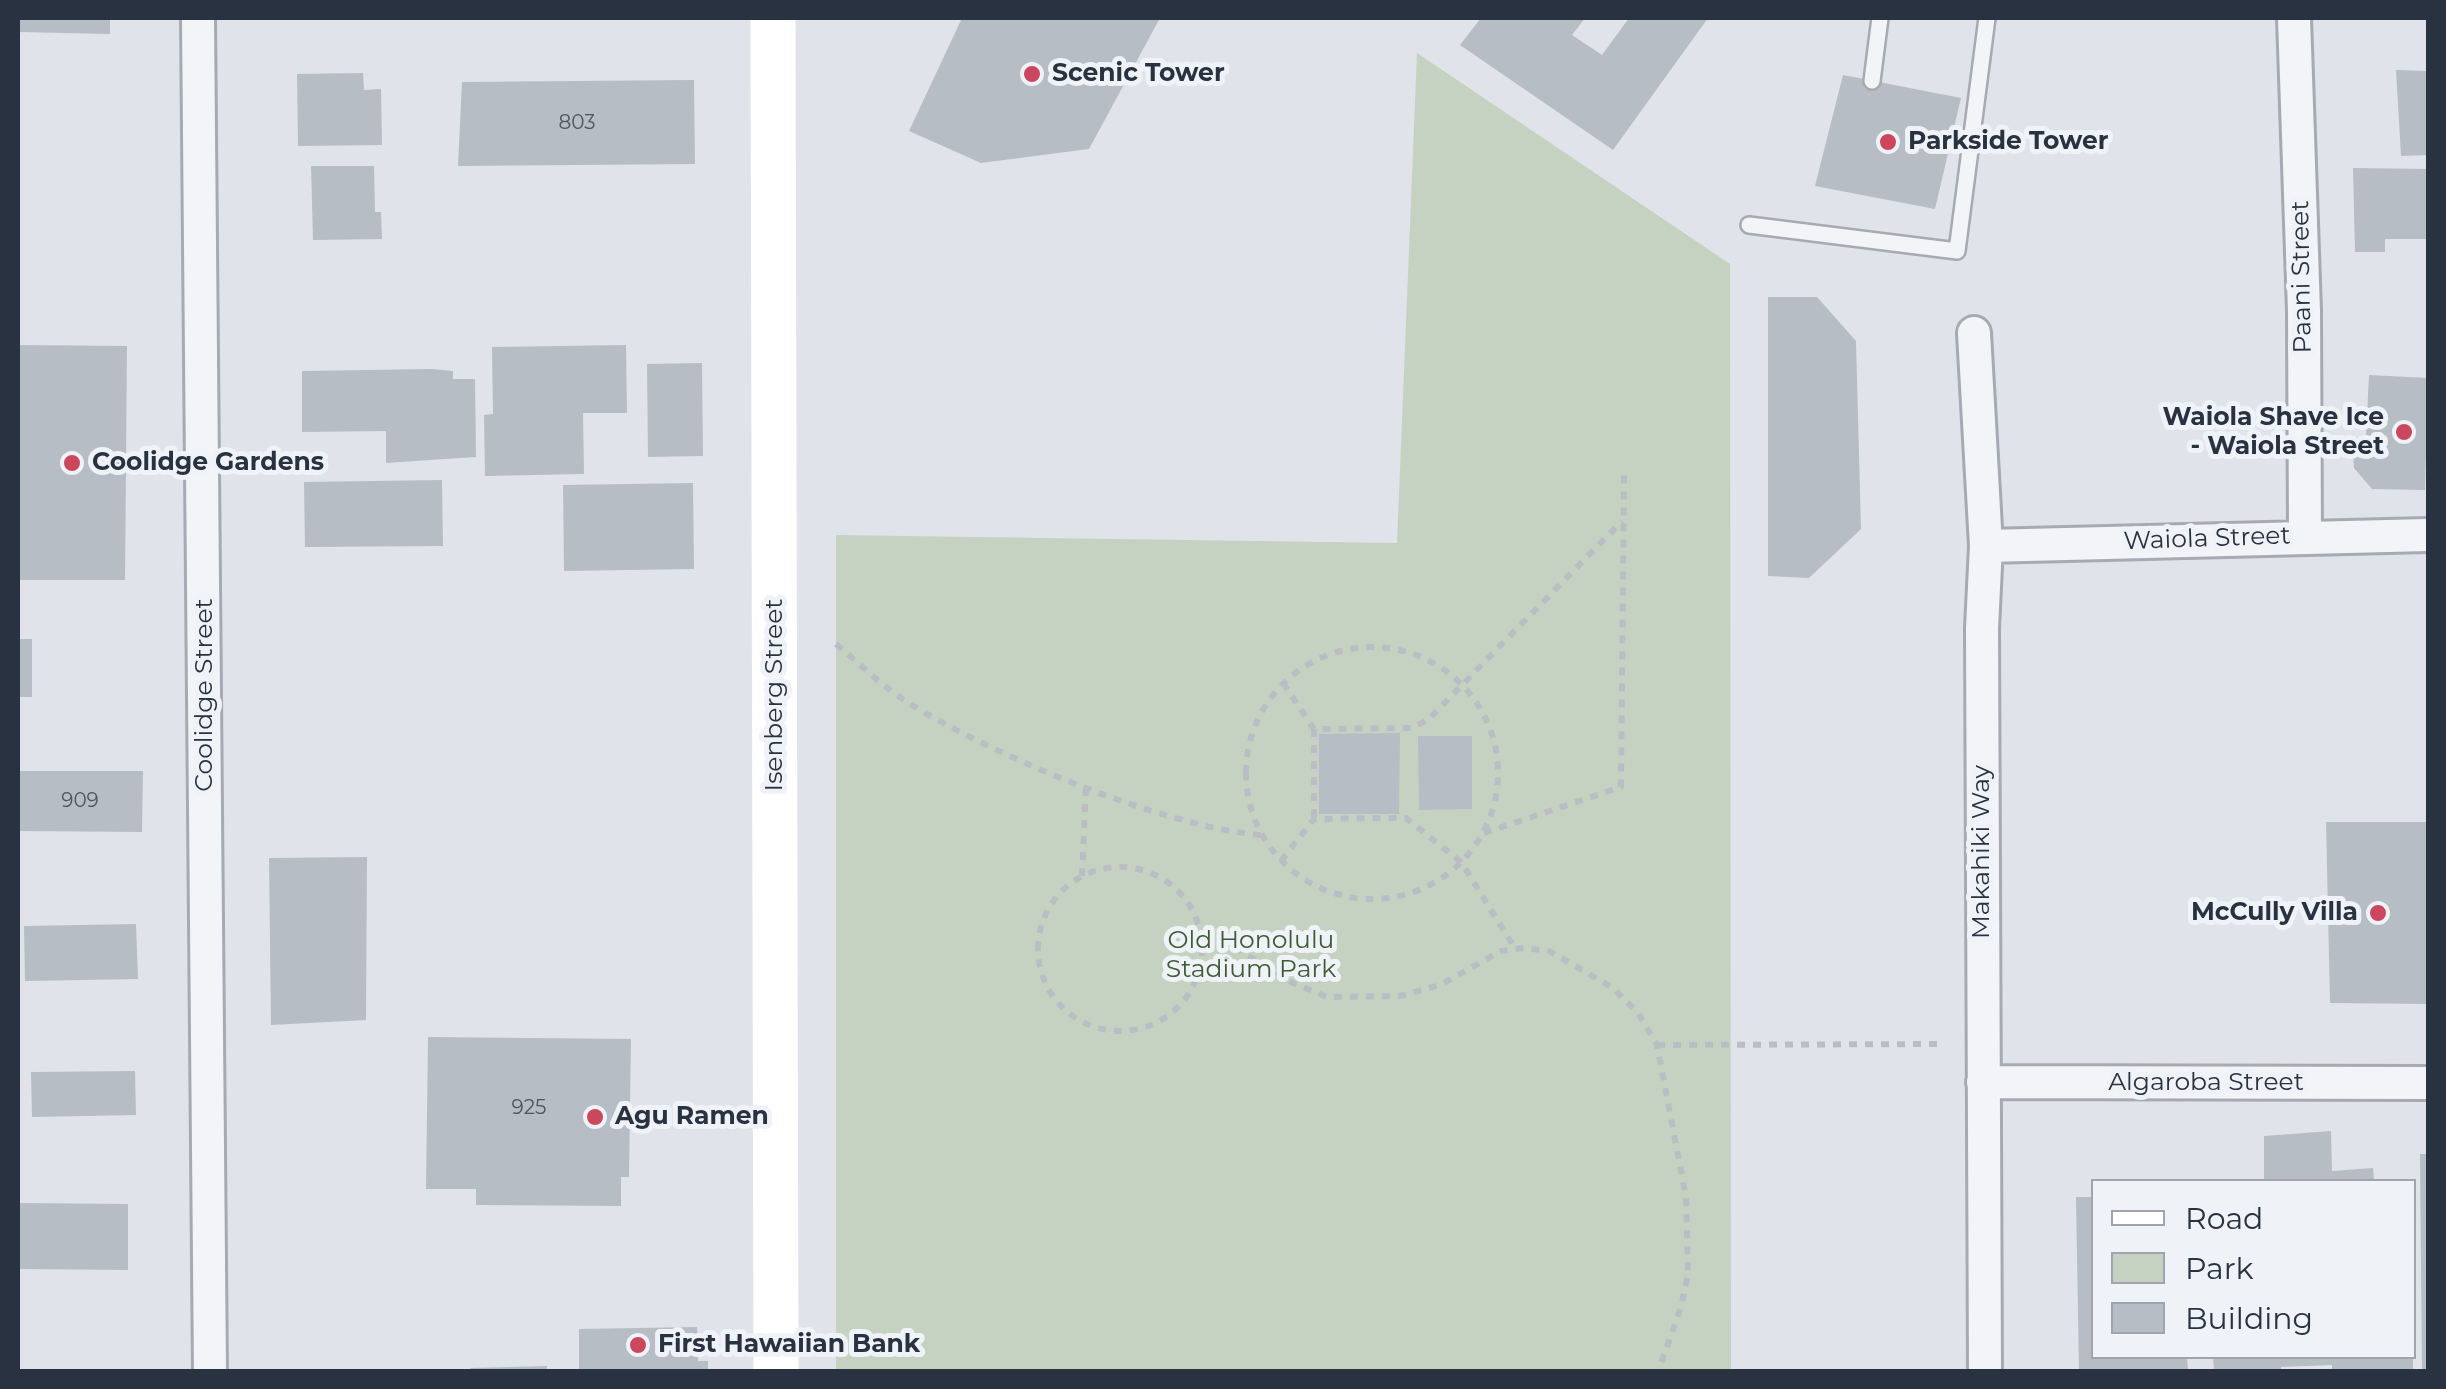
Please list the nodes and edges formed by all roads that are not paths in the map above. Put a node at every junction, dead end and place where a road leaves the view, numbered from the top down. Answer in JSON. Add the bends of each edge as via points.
{"nodes":[{"id":1,"x":198,"y":18,"type":"edge"},
{"id":2,"x":773,"y":18,"type":"edge"},
{"id":3,"x":1880,"y":18,"type":"edge"},
{"id":4,"x":1987,"y":18,"type":"edge"},
{"id":5,"x":2294,"y":18,"type":"edge"},
{"id":6,"x":1872,"y":80,"type":"dead end"},
{"id":7,"x":1749,"y":225,"type":"dead end"},
{"id":8,"x":1974,"y":333,"type":"dead end"},
{"id":9,"x":2428,"y":535,"type":"edge"},
{"id":10,"x":2305,"y":536,"type":"junction"},
{"id":11,"x":1986,"y":546,"type":"junction"},
{"id":12,"x":1983,"y":1082,"type":"junction"},
{"id":13,"x":2428,"y":1083,"type":"edge"},
{"id":14,"x":210,"y":1372,"type":"edge"},
{"id":15,"x":776,"y":1372,"type":"edge"},
{"id":16,"x":1984,"y":1372,"type":"edge"}],
"edges":[{"from":1,"to":14,"type":"street","name":"Coolidge Street"},
{"from":2,"to":15,"type":"street","name":"Isenberg Street"},
{"from":3,"to":6,"type":"lane"},
{"from":4,"to":7,"type":"lane","via":[[1957,251]]},
{"from":5,"to":10,"type":"street","name":"Paani Street"},
{"from":8,"to":11,"type":"street","name":"Makahiki Way"},
{"from":9,"to":10,"type":"street","name":"Waiola Street"},
{"from":10,"to":11,"type":"street","name":"Waiola Street"},
{"from":11,"to":12,"type":"street","name":"Makahiki Way"},
{"from":12,"to":13,"type":"street","name":"Algaroba Street"},
{"from":12,"to":16,"type":"street","name":"Makahiki Way"}]}
